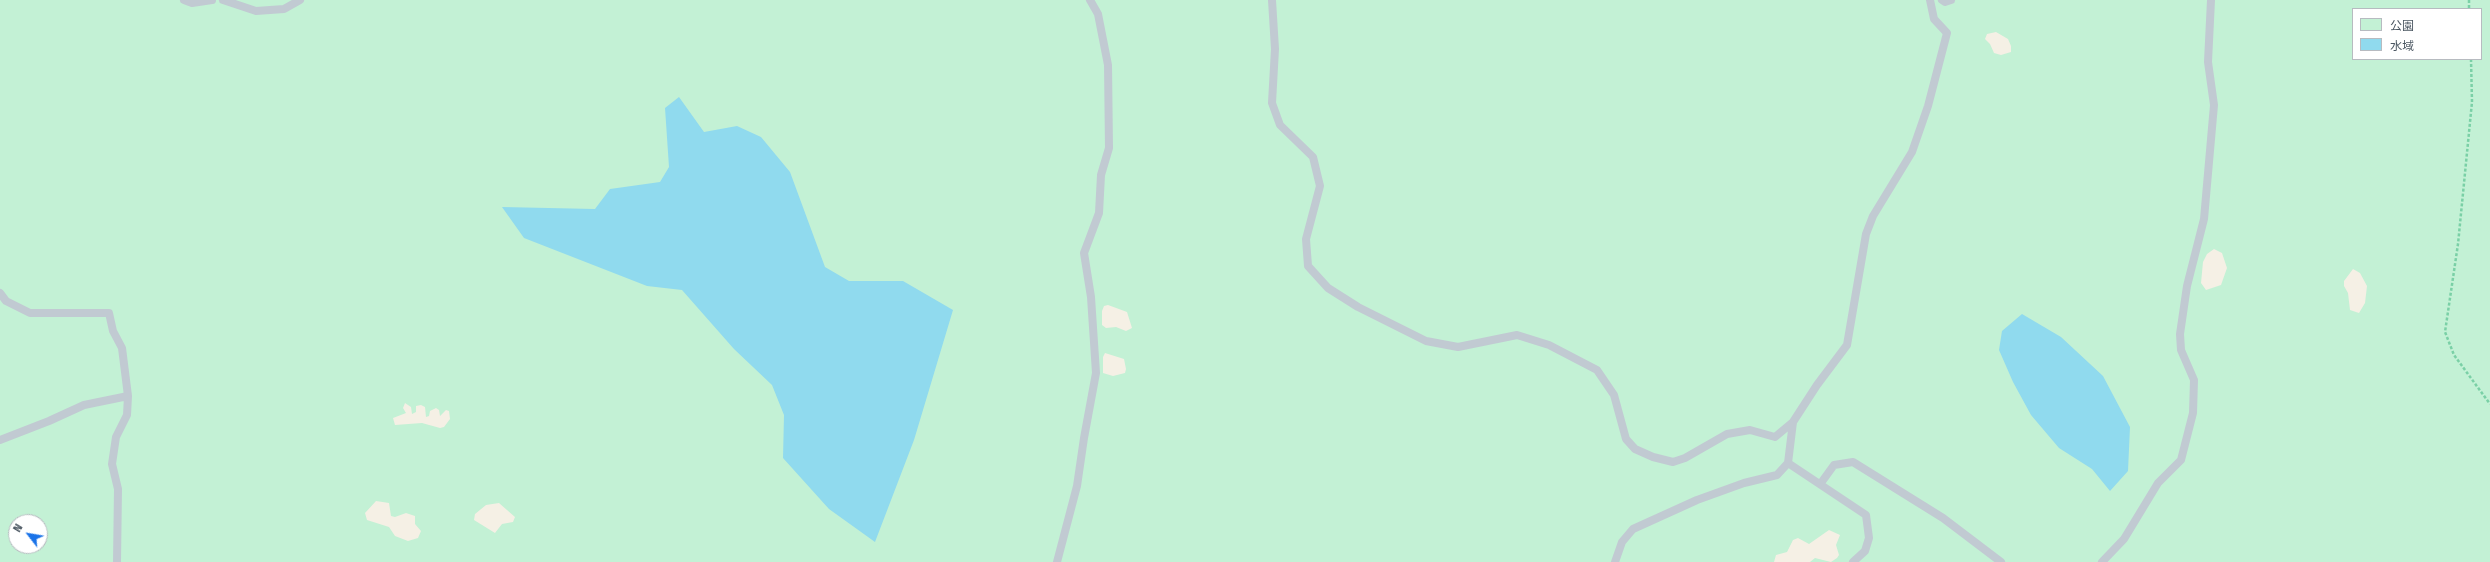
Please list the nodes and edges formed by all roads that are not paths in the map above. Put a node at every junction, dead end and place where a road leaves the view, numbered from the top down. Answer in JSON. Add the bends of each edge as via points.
{"nodes":[{"id":1,"x":184,"y":0,"type":"edge"},
{"id":2,"x":212,"y":0,"type":"edge"},
{"id":3,"x":223,"y":0,"type":"edge"},
{"id":4,"x":300,"y":0,"type":"edge"},
{"id":5,"x":1090,"y":0,"type":"edge"},
{"id":6,"x":1272,"y":0,"type":"edge"},
{"id":7,"x":1930,"y":0,"type":"edge"},
{"id":8,"x":1942,"y":0,"type":"edge"},
{"id":9,"x":1951,"y":0,"type":"edge"},
{"id":10,"x":2211,"y":0,"type":"edge"},
{"id":11,"x":0,"y":293,"type":"edge"},
{"id":12,"x":128,"y":396,"type":"junction"},
{"id":13,"x":1793,"y":422,"type":"junction"},
{"id":14,"x":0,"y":440,"type":"edge"},
{"id":15,"x":1788,"y":463,"type":"junction"},
{"id":16,"x":1821,"y":483,"type":"junction"},
{"id":17,"x":117,"y":562,"type":"edge"},
{"id":18,"x":1057,"y":562,"type":"edge"},
{"id":19,"x":1615,"y":562,"type":"edge"},
{"id":20,"x":1853,"y":562,"type":"edge"},
{"id":21,"x":2001,"y":562,"type":"edge"},
{"id":22,"x":2102,"y":562,"type":"edge"}],
"edges":[{"from":1,"to":2,"type":"lane"},
{"from":3,"to":4,"type":"lane","via":[[256,11],[284,9]]},
{"from":5,"to":18,"type":"lane","via":[[1098,14],[1109,81],[1109,148],[1101,175],[1099,213],[1084,254],[1091,297],[1096,373],[1077,486]]},
{"from":6,"to":13,"type":"lane","via":[[1275,49],[1272,103],[1280,125],[1313,157],[1320,186],[1306,239],[1308,266],[1328,288],[1364,310],[1426,341],[1458,346],[1517,335],[1549,345],[1597,370],[1614,395],[1626,439],[1635,449],[1653,457],[1673,462],[1727,434],[1750,430],[1775,437]]},
{"from":7,"to":13,"type":"lane","via":[[1934,19],[1947,33],[1928,106],[1912,152],[1873,216],[1866,234],[1848,345]]},
{"from":8,"to":9,"type":"lane"},
{"from":10,"to":22,"type":"lane","via":[[2208,62],[2214,112],[2204,219],[2187,286],[2180,334],[2181,350],[2194,380],[2193,413],[2181,460],[2158,483],[2124,539]]},
{"from":11,"to":12,"type":"lane","via":[[6,301],[30,313],[109,313],[113,331],[122,348]]},
{"from":12,"to":14,"type":"lane","via":[[84,405]]},
{"from":12,"to":17,"type":"lane","via":[[127,415],[116,437],[112,464],[118,489]]},
{"from":13,"to":15,"type":"lane"},
{"from":15,"to":16,"type":"lane"},
{"from":15,"to":19,"type":"lane","via":[[1777,475],[1744,483],[1697,500],[1633,529],[1622,542]]},
{"from":16,"to":20,"type":"lane","via":[[1866,515],[1869,538],[1865,551]]},
{"from":16,"to":21,"type":"lane","via":[[1834,465],[1853,462],[1943,518]]}]}
